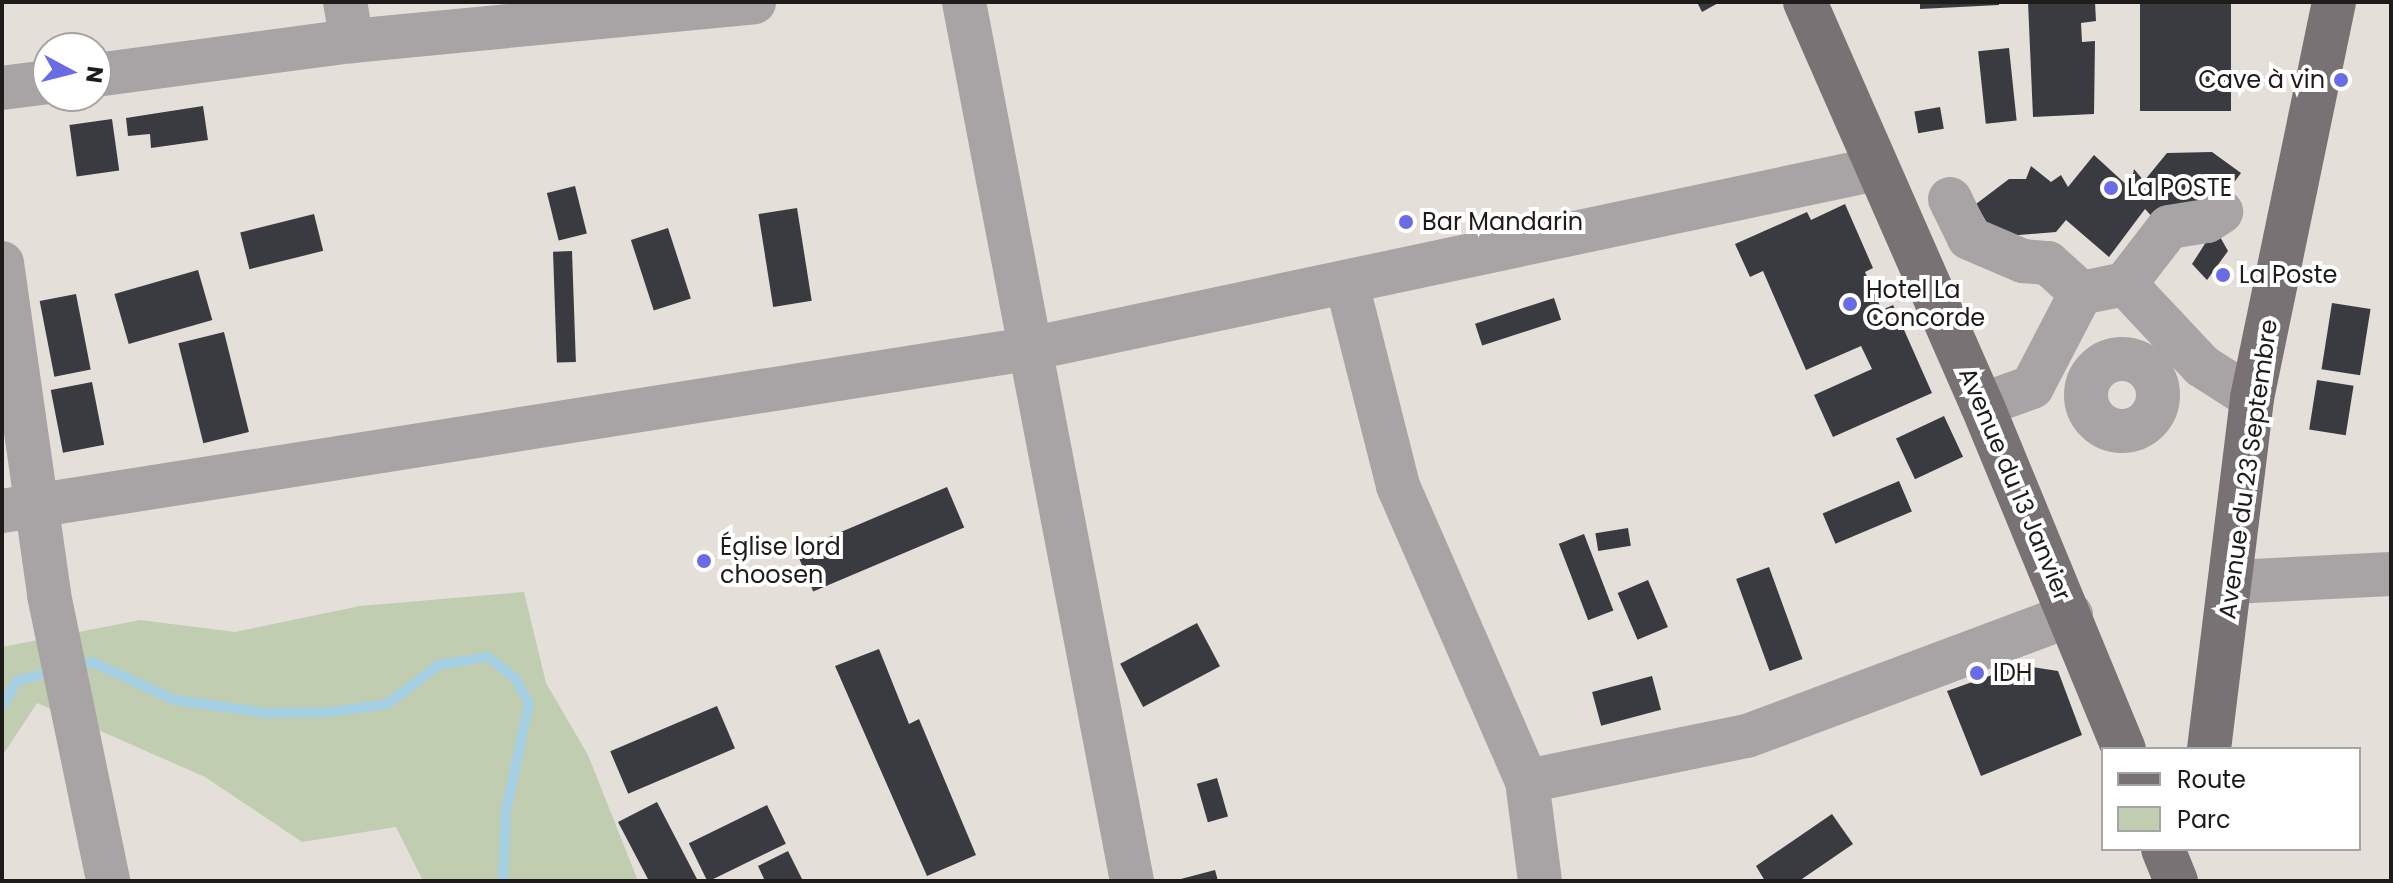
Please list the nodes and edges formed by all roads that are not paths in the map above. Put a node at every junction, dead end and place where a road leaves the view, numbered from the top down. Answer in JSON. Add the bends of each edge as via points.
{"nodes":[{"id":1,"x":754,"y":2,"type":"edge"},
{"id":2,"x":964,"y":2,"type":"edge"},
{"id":3,"x":1805,"y":2,"type":"edge"},
{"id":4,"x":2334,"y":2,"type":"edge"},
{"id":5,"x":348,"y":21,"type":"edge"},
{"id":6,"x":112,"y":72,"type":"edge"},
{"id":7,"x":32,"y":84,"type":"edge"},
{"id":8,"x":2,"y":88,"type":"edge"},
{"id":9,"x":1876,"y":169,"type":"junction"},
{"id":10,"x":1950,"y":199,"type":"dead end"},
{"id":11,"x":2221,"y":212,"type":"dead end"},
{"id":12,"x":2,"y":263,"type":"edge"},
{"id":13,"x":2102,"y":269,"type":"junction"},
{"id":14,"x":1347,"y":284,"type":"junction"},
{"id":15,"x":1034,"y":348,"type":"junction"},
{"id":16,"x":2032,"y":387,"type":"junction"},
{"id":17,"x":2252,"y":398,"type":"junction"},
{"id":18,"x":2086,"y":402,"type":"dead end"},
{"id":19,"x":1982,"y":405,"type":"junction"},
{"id":20,"x":21,"y":507,"type":"edge"},
{"id":21,"x":2391,"y":574,"type":"edge"},
{"id":22,"x":2233,"y":582,"type":"junction"},
{"id":23,"x":2071,"y":615,"type":"junction"},
{"id":24,"x":2123,"y":747,"type":"edge"},
{"id":25,"x":2209,"y":747,"type":"edge"},
{"id":26,"x":1527,"y":781,"type":"junction"},
{"id":27,"x":2164,"y":851,"type":"edge"},
{"id":28,"x":2195,"y":851,"type":"edge"},
{"id":29,"x":108,"y":881,"type":"edge"},
{"id":30,"x":1132,"y":881,"type":"edge"},
{"id":31,"x":1540,"y":881,"type":"edge"},
{"id":32,"x":2176,"y":881,"type":"edge"},
{"id":33,"x":2190,"y":881,"type":"edge"}],
"edges":[{"from":1,"to":5,"type":"street"},
{"from":2,"to":15,"type":"street"},
{"from":3,"to":9,"type":"main road","name":"Avenue du 13 Janvier"},
{"from":4,"to":17,"type":"main road","name":"Avenue du 23 Septembre"},
{"from":5,"to":6,"type":"street"},
{"from":7,"to":8,"type":"street"},
{"from":9,"to":14,"type":"street"},
{"from":9,"to":19,"type":"main road","name":"Avenue du 13 Janvier"},
{"from":10,"to":13,"type":"street","via":[[1969,238],[2023,261]]},
{"from":11,"to":13,"type":"street","via":[[2207,221],[2169,227]]},
{"from":12,"to":20,"type":"street"},
{"from":13,"to":16,"type":"street"},
{"from":13,"to":17,"type":"street","via":[[2202,366]]},
{"from":14,"to":15,"type":"street"},
{"from":14,"to":26,"type":"street","via":[[1398,486]]},
{"from":15,"to":20,"type":"street"},
{"from":15,"to":30,"type":"street"},
{"from":16,"to":18,"type":"street","via":[[2050,404]]},
{"from":16,"to":19,"type":"street"},
{"from":17,"to":22,"type":"main road","name":"Avenue du 23 Septembre"},
{"from":19,"to":23,"type":"main road","name":"Avenue du 13 Janvier"},
{"from":20,"to":29,"type":"street","via":[[49,595]]},
{"from":21,"to":22,"type":"street"},
{"from":22,"to":25,"type":"main road","name":"Avenue du 23 Septembre"},
{"from":23,"to":24,"type":"main road","name":"Avenue du 13 Janvier"},
{"from":23,"to":26,"type":"street","via":[[1747,736]]},
{"from":26,"to":31,"type":"street"},
{"from":27,"to":32,"type":"main road"},
{"from":28,"to":33,"type":"main road"}]}
